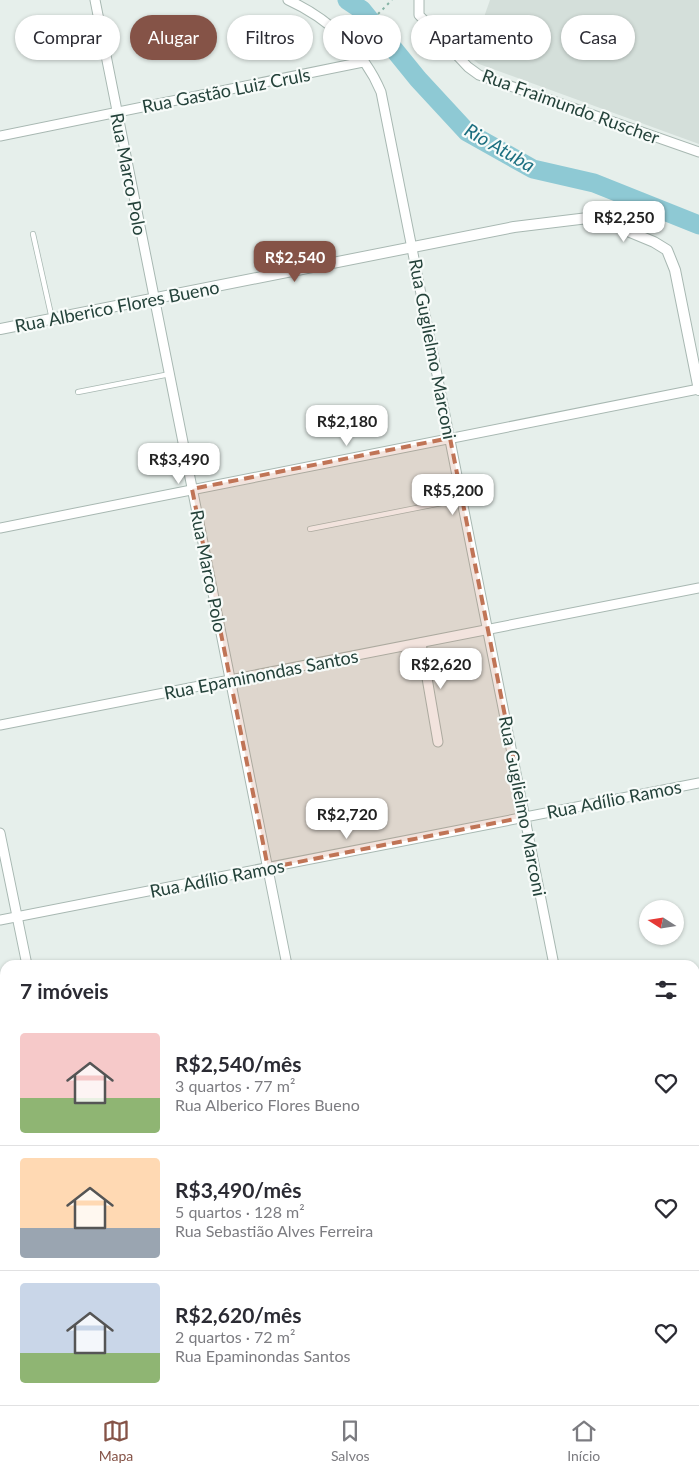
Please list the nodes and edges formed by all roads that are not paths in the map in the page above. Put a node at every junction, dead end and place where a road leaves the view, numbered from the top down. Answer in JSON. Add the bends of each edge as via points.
{"nodes":[{"id":1,"x":95,"y":0,"type":"edge"},
{"id":2,"x":288,"y":0,"type":"edge"},
{"id":3,"x":419,"y":0,"type":"edge"},
{"id":4,"x":363,"y":62,"type":"junction"},
{"id":5,"x":117,"y":112,"type":"junction"},
{"id":6,"x":0,"y":136,"type":"edge"},
{"id":7,"x":699,"y":152,"type":"edge"},
{"id":8,"x":33,"y":234,"type":"dead end"},
{"id":9,"x":412,"y":247,"type":"junction"},
{"id":10,"x":154,"y":298,"type":"junction"},
{"id":11,"x":52,"y":319,"type":"junction"},
{"id":12,"x":0,"y":329,"type":"edge"},
{"id":13,"x":170,"y":374,"type":"junction"},
{"id":14,"x":699,"y":389,"type":"edge"},
{"id":15,"x":78,"y":392,"type":"dead end"},
{"id":16,"x":450,"y":438,"type":"junction"},
{"id":17,"x":192,"y":490,"type":"junction"},
{"id":18,"x":462,"y":499,"type":"junction"},
{"id":19,"x":0,"y":528,"type":"edge"},
{"id":20,"x":310,"y":529,"type":"dead end"},
{"id":21,"x":699,"y":588,"type":"edge"},
{"id":22,"x":488,"y":630,"type":"junction"},
{"id":23,"x":421,"y":643,"type":"junction"},
{"id":24,"x":230,"y":680,"type":"junction"},
{"id":25,"x":0,"y":725,"type":"edge"},
{"id":26,"x":438,"y":742,"type":"dead end"},
{"id":27,"x":699,"y":783,"type":"edge"},
{"id":28,"x":525,"y":817,"type":"junction"},
{"id":29,"x":0,"y":833,"type":"edge"},
{"id":30,"x":268,"y":868,"type":"junction"},
{"id":31,"x":17,"y":917,"type":"junction"},
{"id":32,"x":0,"y":920,"type":"edge"},
{"id":33,"x":25,"y":960,"type":"edge"},
{"id":34,"x":286,"y":960,"type":"edge"},
{"id":35,"x":553,"y":960,"type":"edge"}],
"edges":[{"from":1,"to":5,"type":"street","name":"Rua Marco Polo"},
{"from":2,"to":4,"type":"street","name":"Rua Guglielmo Marconi","via":[[330,24]]},
{"from":3,"to":7,"type":"street","name":"Rua Fraimundo Ruscher","via":[[420,15],[479,75]]},
{"from":4,"to":5,"type":"street","name":"Rua Gastão Luiz Cruls"},
{"from":4,"to":9,"type":"street","name":"Rua Guglielmo Marconi","via":[[381,92]]},
{"from":5,"to":6,"type":"street","name":"Rua Gastão Luiz Cruls"},
{"from":5,"to":10,"type":"street","name":"Rua Marco Polo"},
{"from":8,"to":11,"type":"lane"},
{"from":9,"to":10,"type":"street","name":"Rua Alberico Flores Bueno"},
{"from":9,"to":14,"type":"street","name":"Rua Alberico Flores Bueno","via":[[530,224],[588,218],[654,242],[670,254]]},
{"from":9,"to":16,"type":"street","name":"Rua Guglielmo Marconi"},
{"from":10,"to":11,"type":"street","name":"Rua Alberico Flores Bueno"},
{"from":10,"to":13,"type":"street","name":"Rua Marco Polo"},
{"from":11,"to":12,"type":"street","name":"Rua Alberico Flores Bueno"},
{"from":13,"to":15,"type":"lane"},
{"from":13,"to":17,"type":"street","name":"Rua Marco Polo"},
{"from":14,"to":16,"type":"street"},
{"from":16,"to":17,"type":"street"},
{"from":16,"to":18,"type":"street","name":"Rua Guglielmo Marconi"},
{"from":17,"to":19,"type":"street"},
{"from":17,"to":24,"type":"street","name":"Rua Marco Polo"},
{"from":18,"to":20,"type":"lane"},
{"from":18,"to":22,"type":"street","name":"Rua Guglielmo Marconi"},
{"from":21,"to":22,"type":"street","name":"Rua Epaminondas Santos"},
{"from":22,"to":23,"type":"street","name":"Rua Epaminondas Santos"},
{"from":22,"to":28,"type":"street","name":"Rua Guglielmo Marconi"},
{"from":23,"to":24,"type":"street","name":"Rua Epaminondas Santos"},
{"from":23,"to":26,"type":"street"},
{"from":24,"to":25,"type":"street","name":"Rua Epaminondas Santos"},
{"from":24,"to":30,"type":"street","name":"Rua Marco Polo"},
{"from":27,"to":28,"type":"street","name":"Rua Adílio Ramos"},
{"from":28,"to":30,"type":"street","name":"Rua Adílio Ramos"},
{"from":28,"to":35,"type":"street","name":"Rua Guglielmo Marconi"},
{"from":29,"to":31,"type":"street"},
{"from":30,"to":31,"type":"street","name":"Rua Adílio Ramos"},
{"from":30,"to":34,"type":"street","name":"Rua Marco Polo"},
{"from":31,"to":32,"type":"street","name":"Rua Adílio Ramos"},
{"from":31,"to":33,"type":"street"}]}
